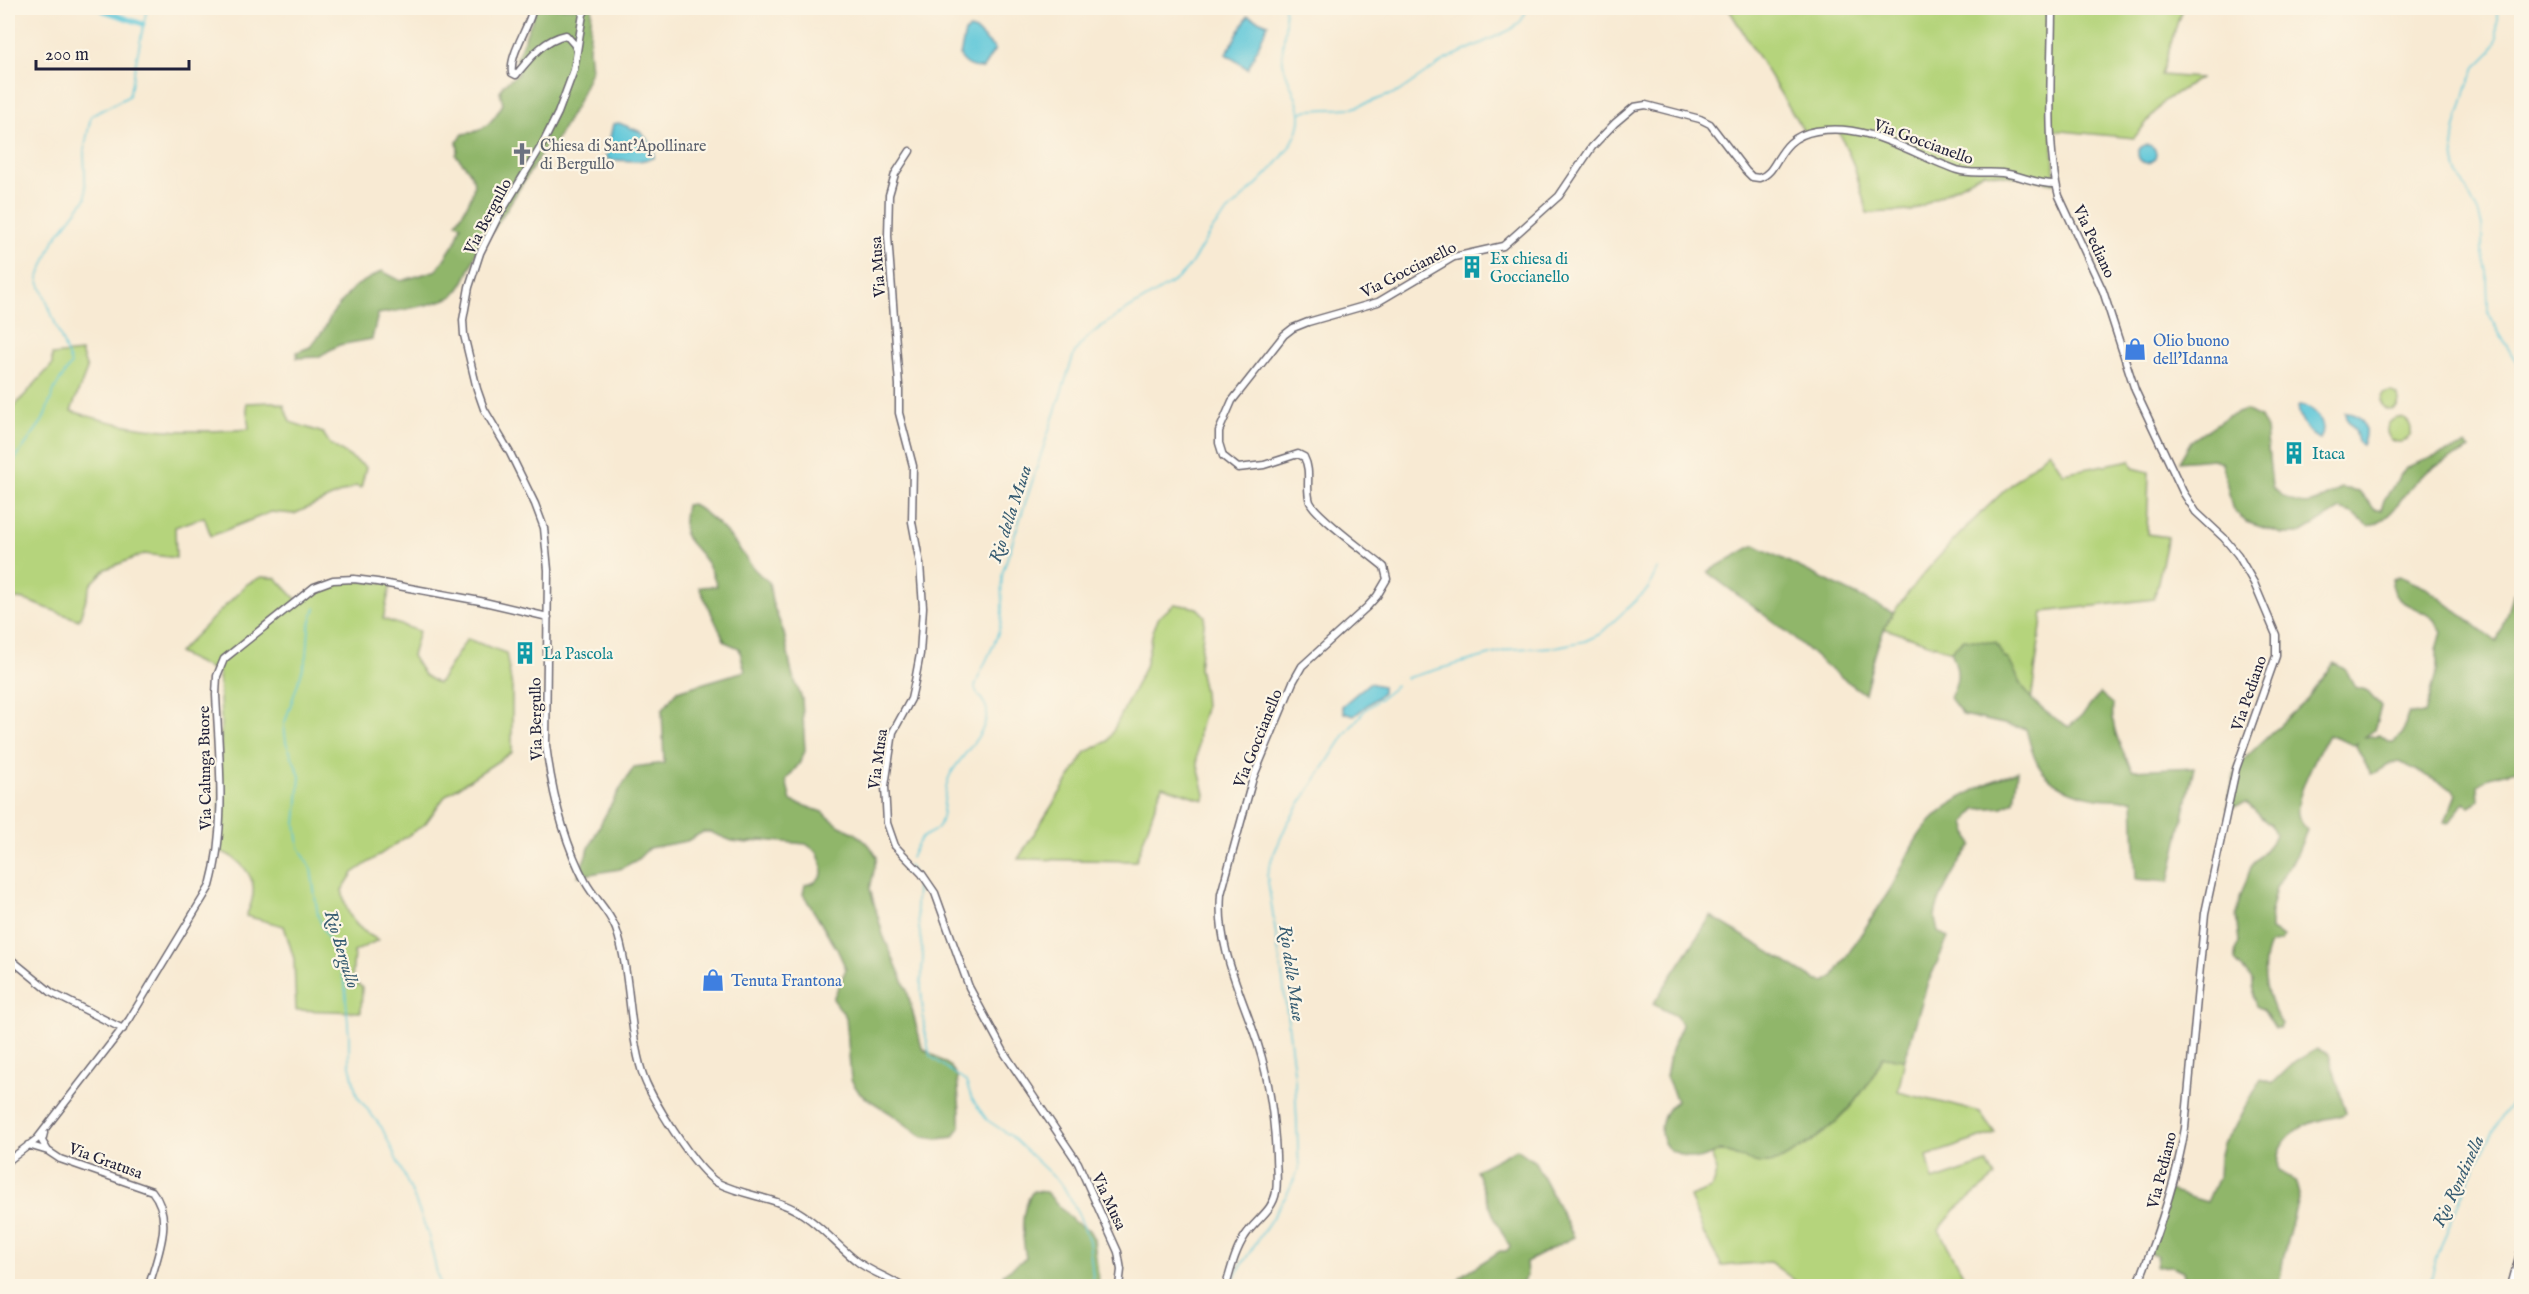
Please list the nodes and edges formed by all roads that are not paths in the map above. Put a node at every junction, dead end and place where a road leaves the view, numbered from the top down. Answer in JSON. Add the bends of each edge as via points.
{"nodes":[{"id":1,"x":533,"y":8,"type":"edge"},
{"id":2,"x":587,"y":8,"type":"edge"},
{"id":3,"x":2052,"y":8,"type":"edge"},
{"id":4,"x":577,"y":51,"type":"junction"},
{"id":5,"x":910,"y":151,"type":"dead end"},
{"id":6,"x":2056,"y":184,"type":"junction"},
{"id":7,"x":548,"y":617,"type":"junction"},
{"id":8,"x":8,"y":957,"type":"edge"},
{"id":9,"x":123,"y":1029,"type":"junction"},
{"id":10,"x":44,"y":1130,"type":"junction"},
{"id":11,"x":28,"y":1145,"type":"junction"},
{"id":12,"x":48,"y":1151,"type":"junction"},
{"id":13,"x":8,"y":1161,"type":"edge"},
{"id":14,"x":2522,"y":1246,"type":"edge"},
{"id":15,"x":149,"y":1287,"type":"edge"},
{"id":16,"x":901,"y":1287,"type":"edge"},
{"id":17,"x":1119,"y":1287,"type":"edge"},
{"id":18,"x":1226,"y":1287,"type":"edge"},
{"id":19,"x":2137,"y":1287,"type":"edge"},
{"id":20,"x":2511,"y":1287,"type":"edge"}],
"edges":[{"from":1,"to":4,"type":"street","via":[[512,62],[512,73],[516,75],[537,50],[559,37],[570,38]]},
{"from":2,"to":4,"type":"street","name":"Via Bergullo"},
{"from":3,"to":6,"type":"street","name":"Via Pediano"},
{"from":4,"to":7,"type":"street","name":"Via Bergullo","via":[[558,113],[480,254],[463,320],[484,409],[510,453],[544,528]]},
{"from":5,"to":17,"type":"street","name":"Via Musa","via":[[895,174],[889,195],[888,236],[899,413],[913,466],[912,522],[923,607],[915,681],[893,732],[885,786],[889,831],[895,846],[935,893],[973,995],[1005,1054],[1078,1163],[1118,1252]]},
{"from":6,"to":18,"type":"street","name":"Via Goccianello","via":[[2003,173],[1975,175],[1883,138],[1829,130],[1794,138],[1779,153],[1770,172],[1752,177],[1710,124],[1685,114],[1640,105],[1626,113],[1592,147],[1559,196],[1503,246],[1454,257],[1378,302],[1293,328],[1243,384],[1219,432],[1223,456],[1238,468],[1248,469],[1298,454],[1304,457],[1309,470],[1308,495],[1314,510],[1384,567],[1387,579],[1367,607],[1302,666],[1253,778],[1226,872],[1220,913],[1224,949],[1254,1033],[1268,1087],[1277,1183],[1274,1202],[1239,1246]]},
{"from":6,"to":19,"type":"street","name":"Via Pediano","via":[[2103,291],[2135,390],[2183,492],[2196,512],[2238,555],[2276,635],[2276,656],[2236,769],[2205,913],[2181,1152],[2157,1236]]},
{"from":7,"to":9,"type":"street","name":"Via Calunga Buore","via":[[377,582],[333,580],[314,587],[224,659],[217,676],[216,694],[217,861],[210,886],[195,914]]},
{"from":7,"to":16,"type":"street","name":"Via Bergullo","via":[[546,745],[550,773],[566,841],[587,885],[617,931],[636,1049],[652,1095],[704,1173],[717,1182],[796,1210],[857,1261]]},
{"from":8,"to":9,"type":"street","via":[[52,993]]},
{"from":9,"to":10,"type":"street","name":"Via Calunga Buore"},
{"from":10,"to":11,"type":"street","name":"Via Calunga Buore"},
{"from":10,"to":12,"type":"street","name":"Via Gratusa","via":[[42,1140]]},
{"from":11,"to":12,"type":"street"},
{"from":11,"to":13,"type":"street","name":"Via Calunga Buore"},
{"from":12,"to":15,"type":"street","name":"Via Gratusa","via":[[60,1159],[152,1191],[159,1199],[164,1213],[163,1234]]},
{"from":14,"to":20,"type":"street"}]}
